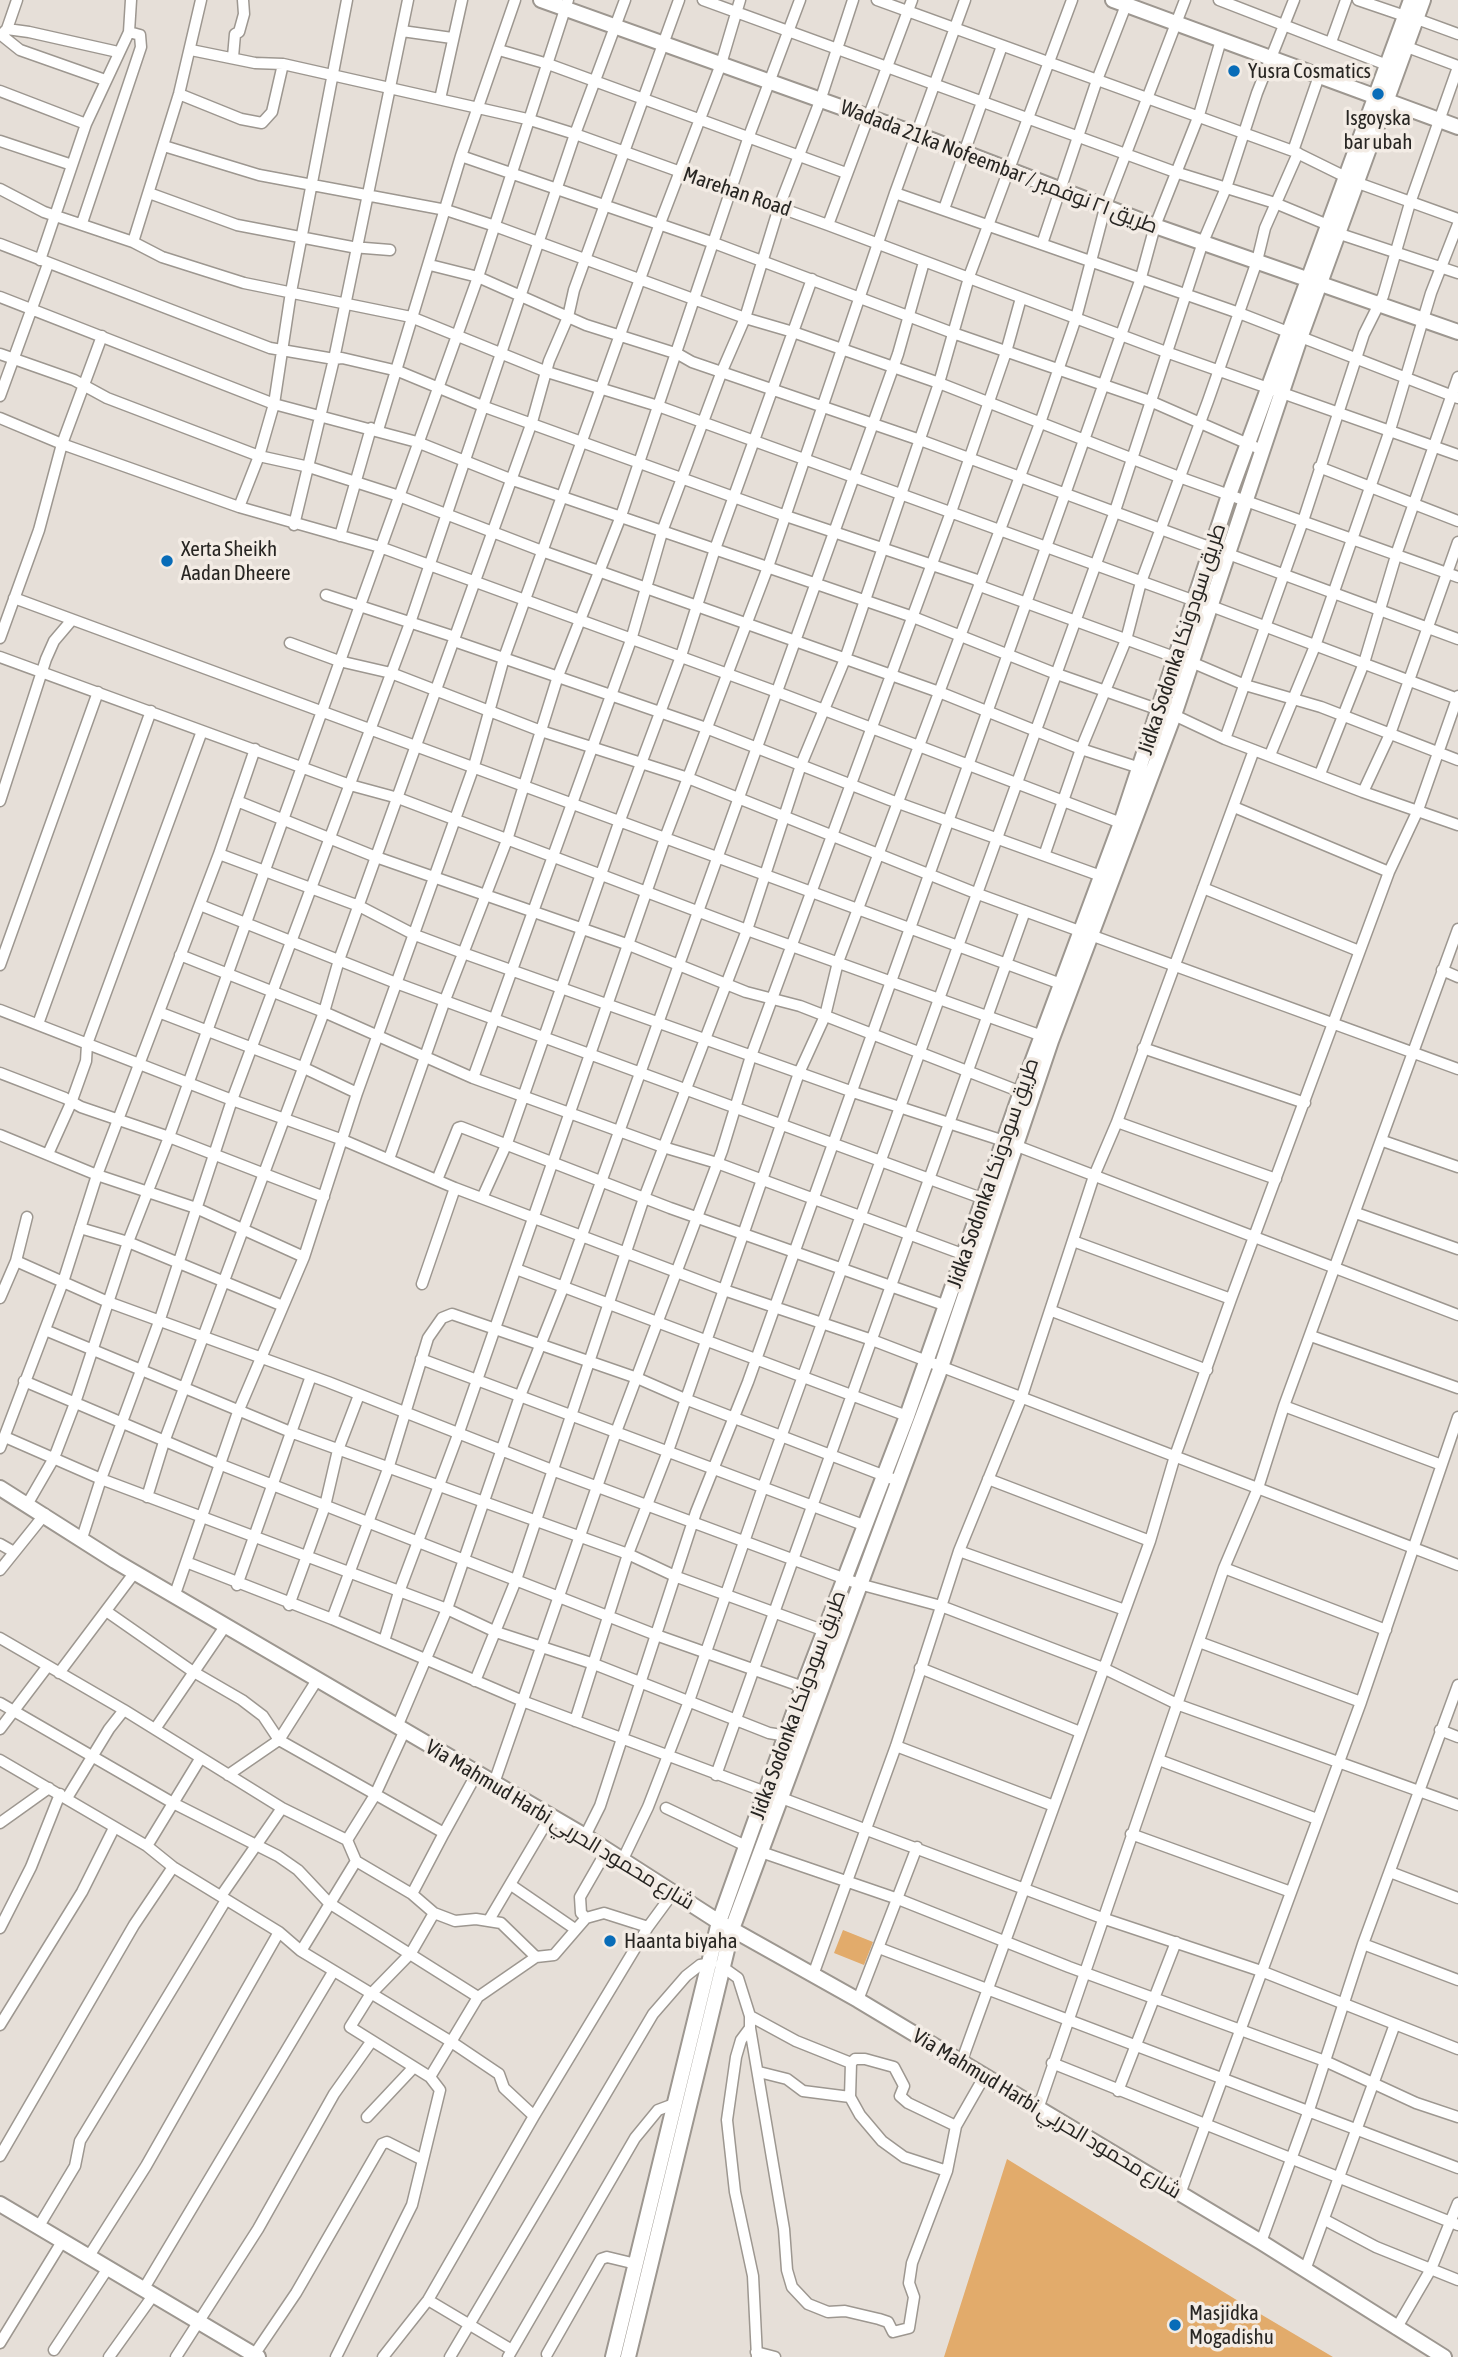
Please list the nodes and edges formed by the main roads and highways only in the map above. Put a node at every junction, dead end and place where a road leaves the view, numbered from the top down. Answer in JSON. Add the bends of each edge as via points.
{"nodes":[{"id":1,"x":541,"y":0,"type":"edge"},
{"id":2,"x":1411,"y":0,"type":"edge"},
{"id":3,"x":1423,"y":0,"type":"edge"},
{"id":4,"x":1122,"y":2,"type":"edge"},
{"id":5,"x":567,"y":4,"type":"edge"},
{"id":6,"x":1411,"y":18,"type":"junction"},
{"id":7,"x":1382,"y":98,"type":"junction"},
{"id":8,"x":1458,"y":127,"type":"edge"},
{"id":9,"x":1314,"y":280,"type":"junction"},
{"id":10,"x":1458,"y":332,"type":"edge"},
{"id":11,"x":1293,"y":335,"type":"junction"},
{"id":12,"x":1184,"y":660,"type":"junction"},
{"id":13,"x":1167,"y":713,"type":"junction"},
{"id":14,"x":1086,"y":932,"type":"junction"},
{"id":15,"x":1047,"y":1038,"type":"junction"},
{"id":16,"x":1009,"y":1143,"type":"junction"},
{"id":17,"x":934,"y":1364,"type":"junction"},
{"id":18,"x":0,"y":1488,"type":"edge"},
{"id":19,"x":853,"y":1581,"type":"junction"},
{"id":20,"x":773,"y":1794,"type":"junction"},
{"id":21,"x":726,"y":1925,"type":"junction"},
{"id":22,"x":718,"y":1965,"type":"junction"},
{"id":23,"x":666,"y":2173,"type":"junction"},
{"id":24,"x":0,"y":2204,"type":"edge"},
{"id":25,"x":256,"y":2356,"type":"edge"},
{"id":26,"x":613,"y":2357,"type":"edge"},
{"id":27,"x":628,"y":2357,"type":"edge"},
{"id":28,"x":1444,"y":2357,"type":"edge"}],
"edges":[{"from":1,"to":5,"type":"main road","name":"Wadada 21ka Nofeembar / طريق ٢١ نوفمبر"},
{"from":2,"to":6,"type":"main road","name":"Jidka Sodonka طريق سودونكا"},
{"from":3,"to":6,"type":"main road","name":"Jidka Sodonka طريق سودونكا"},
{"from":4,"to":7,"type":"main road"},
{"from":5,"to":9,"type":"main road","name":"Wadada 21ka Nofeembar / طريق ٢١ نوفمبر","via":[[1105,208]]},
{"from":6,"to":7,"type":"main road","name":"Jidka Sodonka طريق سودونكا","via":[[1407,47]]},
{"from":6,"to":7,"type":"main road","name":"Jidka Sodonka طريق سودونكا","via":[[1387,65]]},
{"from":7,"to":8,"type":"main road"},
{"from":7,"to":9,"type":"main road","name":"Jidka Sodonka طريق سودونكا"},
{"from":9,"to":10,"type":"main road","name":"Wadada 21ka Nofeembar / طريق ٢١ نوفمبر"},
{"from":9,"to":11,"type":"main road","name":"Jidka Sodonka طريق سودونكا"},
{"from":11,"to":12,"type":"main road","name":"Jidka Sodonka طريق سودونكا","via":[[1268,386],[1229,495],[1195,601]]},
{"from":11,"to":12,"type":"main road","name":"Jidka Sodonka طريق سودونكا","via":[[1284,391],[1210,606]]},
{"from":12,"to":13,"type":"main road","name":"Jidka Sodonka طريق سودونكا"},
{"from":13,"to":14,"type":"main road","name":"Jidka Sodonka طريق سودونكا"},
{"from":13,"to":14,"type":"main road","name":"Jidka Sodonka طريق سودونكا","via":[[1140,768]]},
{"from":14,"to":15,"type":"main road","name":"Jidka Sodonka طريق سودونكا"},
{"from":14,"to":15,"type":"main road","name":"Jidka Sodonka طريق سودونكا","via":[[1061,984]]},
{"from":15,"to":16,"type":"main road","name":"Jidka Sodonka طريق سودونكا"},
{"from":15,"to":16,"type":"main road","name":"Jidka Sodonka طريق سودونكا","via":[[1021,1092]]},
{"from":16,"to":17,"type":"main road","name":"Jidka Sodonka طريق سودونكا"},
{"from":16,"to":17,"type":"main road","name":"Jidka Sodonka طريق سودونكا","via":[[947,1306]]},
{"from":17,"to":19,"type":"main road","name":"Jidka Sodonka طريق سودونكا","via":[[898,1481]]},
{"from":17,"to":19,"type":"main road","name":"Jidka Sodonka طريق سودونكا","via":[[884,1475]]},
{"from":18,"to":21,"type":"main road","name":"Via Mahmud Harbi شارع محمود الحربي","via":[[623,1858]]},
{"from":19,"to":20,"type":"main road","name":"Jidka Sodonka طريق سودونكا","via":[[820,1688]]},
{"from":19,"to":20,"type":"main road","name":"Jidka Sodonka طريق سودونكا","via":[[825,1631],[803,1687]]},
{"from":20,"to":21,"type":"main road","name":"Jidka Sodonka طريق سودونكا","via":[[747,1846]]},
{"from":20,"to":21,"type":"main road","name":"Jidka Sodonka طريق سودونكا","via":[[761,1852]]},
{"from":21,"to":22,"type":"main road","name":"Jidka Sodonka طريق سودونكا"},
{"from":21,"to":28,"type":"main road","name":"Via Mahmud Harbi شارع محمود الحربي","via":[[1261,2242]]},
{"from":22,"to":23,"type":"main road","name":"Jidka Sodonka طريق سودونكا"},
{"from":22,"to":23,"type":"main road","name":"Jidka Sodonka طريق سودونكا","via":[[674,2104]]},
{"from":23,"to":26,"type":"main road","name":"Jidka Sodonka طريق سودونكا","via":[[636,2264]]},
{"from":23,"to":27,"type":"main road","name":"Jidka Sodonka طريق سودونكا"},
{"from":24,"to":25,"type":"main road"}]}
